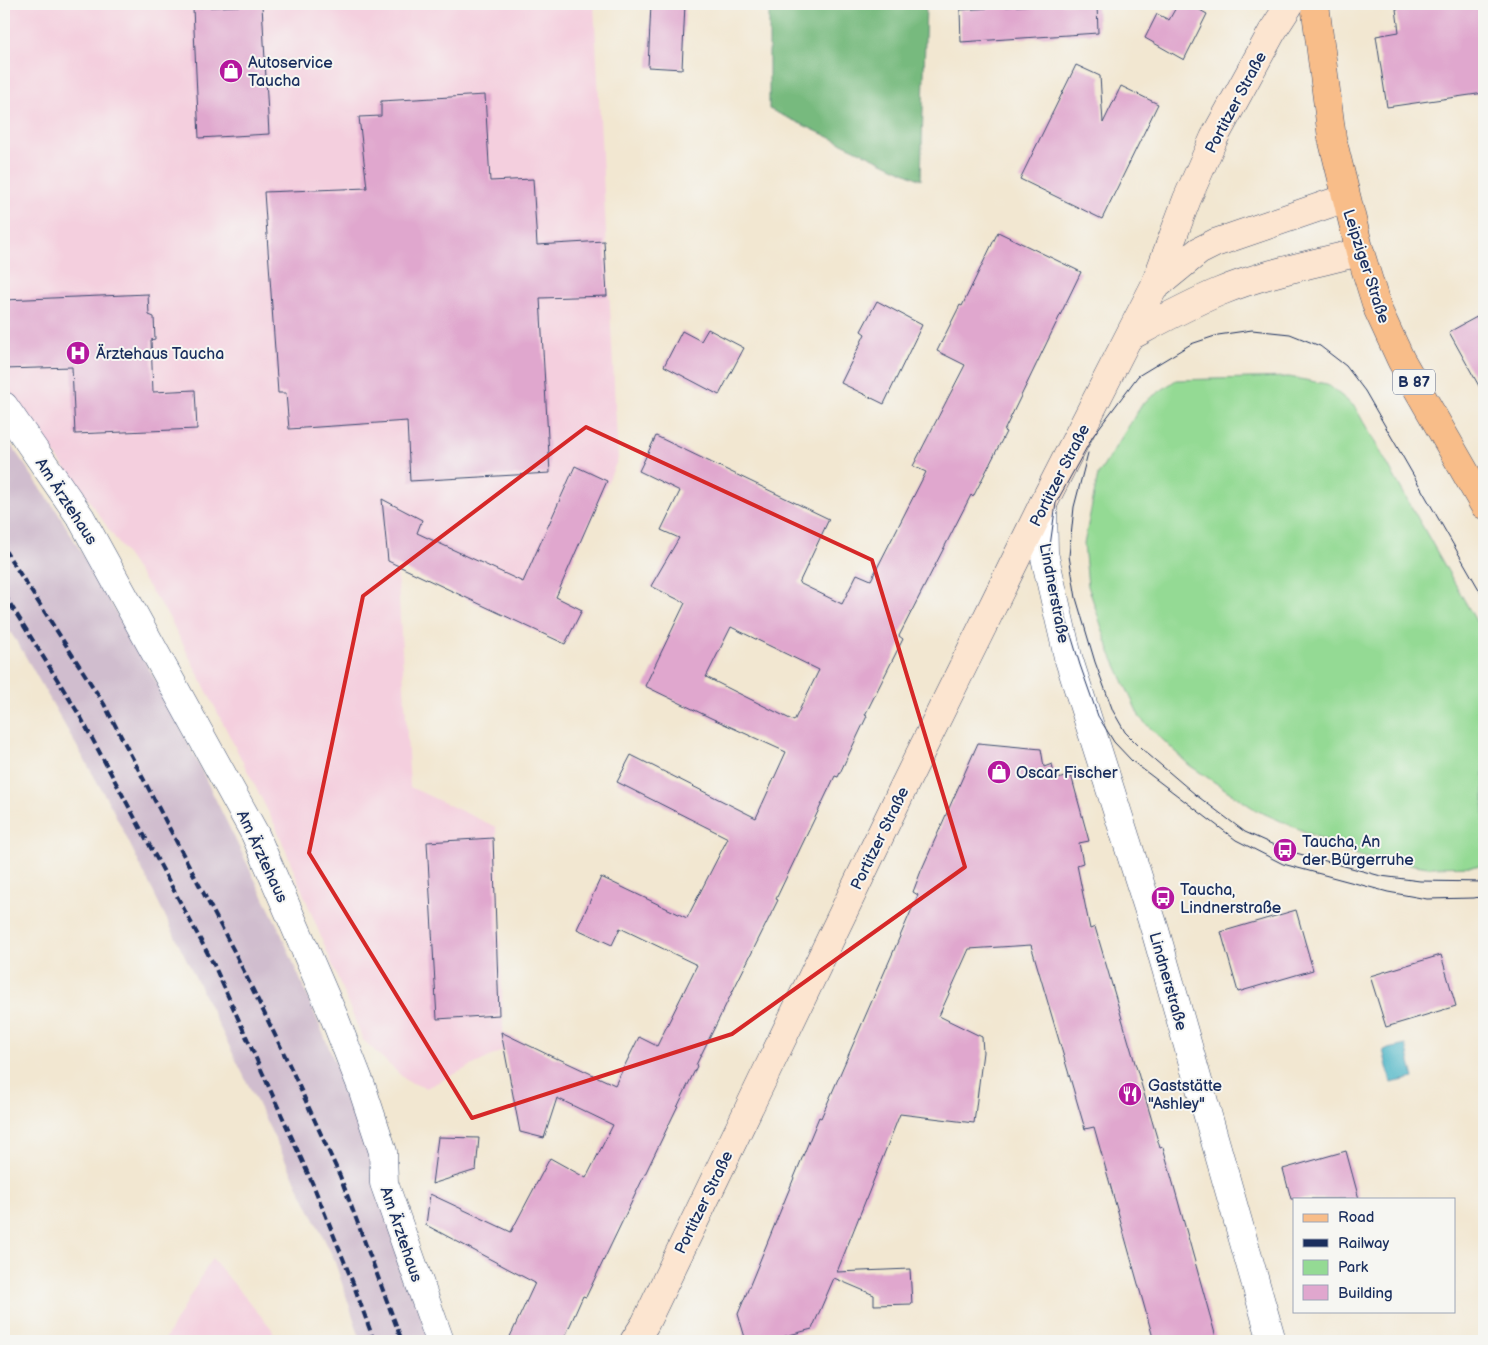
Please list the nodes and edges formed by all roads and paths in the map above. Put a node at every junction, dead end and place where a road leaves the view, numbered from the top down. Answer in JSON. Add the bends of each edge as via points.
{"nodes":[{"id":1,"x":1290,"y":4,"type":"edge"},
{"id":2,"x":1315,"y":4,"type":"edge"},
{"id":3,"x":1346,"y":198,"type":"junction"},
{"id":4,"x":1360,"y":252,"type":"junction"},
{"id":5,"x":1154,"y":287,"type":"junction"},
{"id":6,"x":1129,"y":337,"type":"junction"},
{"id":7,"x":4,"y":406,"type":"edge"},
{"id":8,"x":1043,"y":504,"type":"junction"},
{"id":9,"x":1484,"y":505,"type":"edge"},
{"id":10,"x":440,"y":1341,"type":"edge"},
{"id":11,"x":634,"y":1341,"type":"edge"},
{"id":12,"x":1272,"y":1341,"type":"edge"}],
"edges":[{"from":1,"to":5,"type":"main road","name":"Portitzer Straße","via":[[1214,138]]},
{"from":2,"to":3,"type":"main road","name":"Leipziger Straße","number":"B 87","via":[[1332,138]]},
{"from":3,"to":4,"type":"main road","name":"Leipziger Straße","number":"B 87"},
{"from":3,"to":5,"type":"main road","name":"Portitzer Straße","via":[[1199,250]]},
{"from":4,"to":6,"type":"main road","via":[[1269,275],[1220,292]]},
{"from":4,"to":9,"type":"main road","name":"Leipziger Straße","number":"B 87","via":[[1378,310],[1402,360]]},
{"from":5,"to":6,"type":"main road","name":"Portitzer Straße"},
{"from":6,"to":8,"type":"main road","name":"Portitzer Straße"},
{"from":7,"to":10,"type":"street","name":"Am Ärztehaus","via":[[81,518],[255,834],[362,1088],[383,1152],[384,1183]]},
{"from":8,"to":11,"type":"main road","name":"Portitzer Straße"},
{"from":8,"to":12,"type":"street","name":"Lindnerstraße","via":[[1044,554],[1068,657],[1155,930]]}]}
